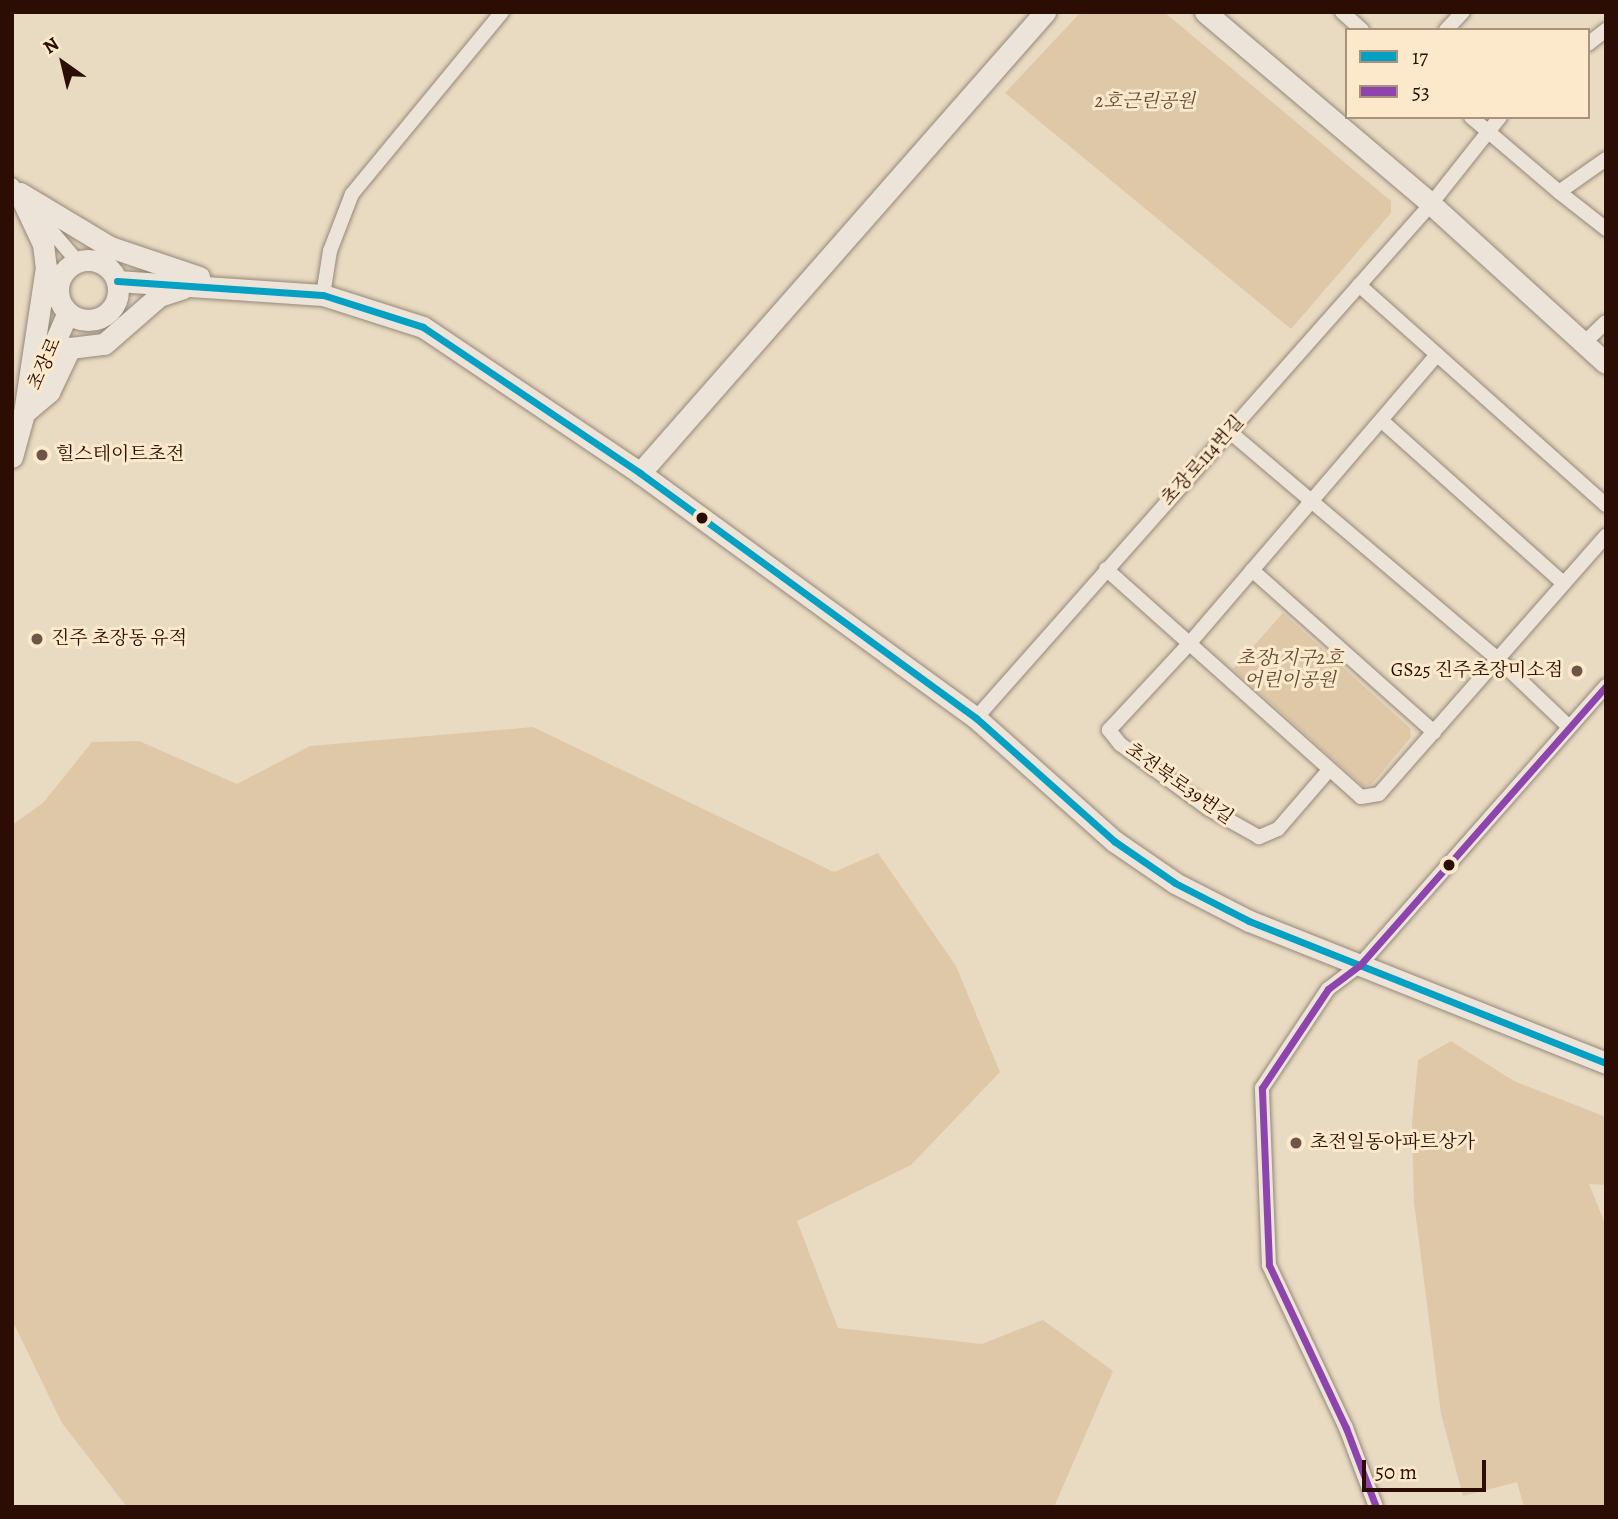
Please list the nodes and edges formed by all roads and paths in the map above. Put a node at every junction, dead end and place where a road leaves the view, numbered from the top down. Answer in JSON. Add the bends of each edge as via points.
{"nodes":[{"id":1,"x":502,"y":12,"type":"edge"},
{"id":2,"x":1045,"y":12,"type":"edge"},
{"id":3,"x":1205,"y":12,"type":"edge"},
{"id":4,"x":1342,"y":12,"type":"edge"},
{"id":5,"x":1463,"y":12,"type":"edge"},
{"id":6,"x":1360,"y":28,"type":"edge"},
{"id":7,"x":1448,"y":28,"type":"edge"},
{"id":8,"x":1606,"y":30,"type":"edge"},
{"id":9,"x":1590,"y":42,"type":"edge"},
{"id":10,"x":1474,"y":119,"type":"edge"},
{"id":11,"x":1498,"y":119,"type":"edge"},
{"id":12,"x":1487,"y":129,"type":"junction"},
{"id":13,"x":1606,"y":159,"type":"edge"},
{"id":14,"x":16,"y":189,"type":"edge"},
{"id":15,"x":1559,"y":192,"type":"junction"},
{"id":16,"x":1431,"y":204,"type":"junction"},
{"id":17,"x":1606,"y":229,"type":"edge"},
{"id":18,"x":78,"y":262,"type":"junction"},
{"id":19,"x":117,"y":281,"type":"junction"},
{"id":20,"x":220,"y":285,"type":"junction"},
{"id":21,"x":1359,"y":285,"type":"junction"},
{"id":22,"x":323,"y":295,"type":"junction"},
{"id":23,"x":68,"y":312,"type":"junction"},
{"id":24,"x":1606,"y":322,"type":"edge"},
{"id":25,"x":1584,"y":343,"type":"junction"},
{"id":26,"x":1437,"y":355,"type":"junction"},
{"id":27,"x":1606,"y":363,"type":"edge"},
{"id":28,"x":24,"y":413,"type":"junction"},
{"id":29,"x":1382,"y":421,"type":"junction"},
{"id":30,"x":1230,"y":432,"type":"junction"},
{"id":31,"x":12,"y":457,"type":"edge"},
{"id":32,"x":640,"y":473,"type":"junction"},
{"id":33,"x":1311,"y":503,"type":"junction"},
{"id":34,"x":1606,"y":505,"type":"edge"},
{"id":35,"x":1606,"y":536,"type":"edge"},
{"id":36,"x":1106,"y":569,"type":"junction"},
{"id":37,"x":1252,"y":570,"type":"junction"},
{"id":38,"x":1563,"y":583,"type":"junction"},
{"id":39,"x":1189,"y":644,"type":"junction"},
{"id":40,"x":1499,"y":660,"type":"junction"},
{"id":41,"x":1606,"y":687,"type":"edge"},
{"id":42,"x":976,"y":718,"type":"junction"},
{"id":43,"x":1569,"y":727,"type":"junction"},
{"id":44,"x":1434,"y":732,"type":"junction"},
{"id":45,"x":1329,"y":770,"type":"junction"},
{"id":46,"x":1360,"y":965,"type":"junction"},
{"id":47,"x":1606,"y":1063,"type":"edge"},
{"id":48,"x":1376,"y":1507,"type":"edge"}],
"edges":[{"from":1,"to":22,"type":"street","via":[[352,194],[330,251]]},
{"from":2,"to":32,"type":"street"},
{"from":3,"to":16,"type":"street"},
{"from":4,"to":6,"type":"street"},
{"from":5,"to":7,"type":"street"},
{"from":8,"to":9,"type":"street"},
{"from":10,"to":12,"type":"street"},
{"from":11,"to":12,"type":"street","name":"초장로114번길"},
{"from":12,"to":15,"type":"street"},
{"from":12,"to":16,"type":"street","name":"초장로114번길"},
{"from":13,"to":15,"type":"street"},
{"from":14,"to":18,"type":"street"},
{"from":14,"to":20,"type":"street","via":[[110,247]]},
{"from":14,"to":28,"type":"street","via":[[43,244],[46,267]]},
{"from":15,"to":17,"type":"street"},
{"from":16,"to":21,"type":"street","name":"초장로114번길"},
{"from":16,"to":25,"type":"street"},
{"from":18,"to":19,"type":"street","via":[[98,261]]},
{"from":18,"to":23,"type":"street","via":[[59,283]]},
{"from":19,"to":20,"type":"street"},
{"from":19,"to":23,"type":"street","via":[[118,294],[109,313],[90,320]]},
{"from":20,"to":22,"type":"street"},
{"from":20,"to":28,"type":"street","via":[[176,289],[159,296],[104,344],[70,348],[49,393]]},
{"from":21,"to":26,"type":"street"},
{"from":21,"to":30,"type":"street","name":"초장로114번길"},
{"from":22,"to":32,"type":"street","via":[[423,327]]},
{"from":23,"to":28,"type":"street","name":"초장로"},
{"from":24,"to":25,"type":"street"},
{"from":25,"to":27,"type":"street"},
{"from":26,"to":29,"type":"street","name":"초전북로39번길"},
{"from":26,"to":34,"type":"street"},
{"from":28,"to":31,"type":"street","name":"초장로"},
{"from":29,"to":33,"type":"street","name":"초전북로39번길"},
{"from":29,"to":38,"type":"street"},
{"from":30,"to":33,"type":"street"},
{"from":30,"to":36,"type":"street","name":"초장로114번길"},
{"from":32,"to":42,"type":"street"},
{"from":33,"to":37,"type":"street","name":"초전북로39번길"},
{"from":33,"to":40,"type":"street"},
{"from":35,"to":38,"type":"street"},
{"from":36,"to":39,"type":"street"},
{"from":36,"to":42,"type":"street","name":"초장로114번길"},
{"from":37,"to":39,"type":"street","name":"초전북로39번길"},
{"from":37,"to":44,"type":"street"},
{"from":38,"to":40,"type":"street"},
{"from":39,"to":45,"type":"street"},
{"from":39,"to":45,"type":"street","name":"초전북로39번길","via":[[1109,730],[1120,744],[1209,809],[1259,837],[1278,830]]},
{"from":40,"to":43,"type":"street"},
{"from":40,"to":44,"type":"street"},
{"from":41,"to":43,"type":"street"},
{"from":42,"to":46,"type":"street","via":[[1114,842],[1175,883],[1250,921]]},
{"from":43,"to":46,"type":"street"},
{"from":44,"to":45,"type":"street","via":[[1378,794],[1361,797]]},
{"from":46,"to":47,"type":"street"},
{"from":46,"to":48,"type":"street","via":[[1328,989],[1262,1088],[1269,1265],[1346,1428]]}]}
